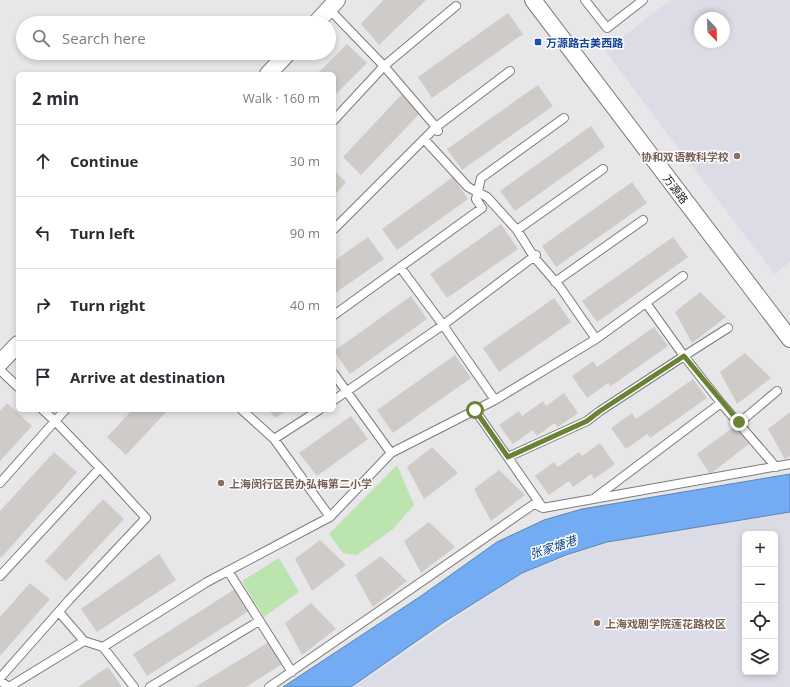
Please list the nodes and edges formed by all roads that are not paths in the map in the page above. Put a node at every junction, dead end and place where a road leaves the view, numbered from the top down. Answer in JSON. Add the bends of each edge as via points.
{"nodes":[{"id":1,"x":532,"y":0,"type":"edge"},
{"id":2,"x":585,"y":0,"type":"edge"},
{"id":3,"x":643,"y":0,"type":"edge"},
{"id":4,"x":333,"y":4,"type":"edge"},
{"id":5,"x":456,"y":6,"type":"dead end"},
{"id":6,"x":322,"y":16,"type":"edge"},
{"id":7,"x":281,"y":60,"type":"edge"},
{"id":8,"x":384,"y":66,"type":"junction"},
{"id":9,"x":510,"y":71,"type":"dead end"},
{"id":10,"x":270,"y":72,"type":"edge"},
{"id":11,"x":336,"y":118,"type":"edge"},
{"id":12,"x":564,"y":118,"type":"dead end"},
{"id":13,"x":437,"y":129,"type":"junction"},
{"id":14,"x":424,"y":139,"type":"junction"},
{"id":15,"x":603,"y":169,"type":"dead end"},
{"id":16,"x":477,"y":192,"type":"junction"},
{"id":17,"x":643,"y":220,"type":"dead end"},
{"id":18,"x":336,"y":227,"type":"edge"},
{"id":19,"x":517,"y":230,"type":"junction"},
{"id":20,"x":535,"y":256,"type":"junction"},
{"id":21,"x":400,"y":267,"type":"junction"},
{"id":22,"x":683,"y":276,"type":"dead end"},
{"id":23,"x":555,"y":282,"type":"junction"},
{"id":24,"x":646,"y":303,"type":"junction"},
{"id":25,"x":336,"y":314,"type":"edge"},
{"id":26,"x":443,"y":325,"type":"junction"},
{"id":27,"x":728,"y":328,"type":"dead end"},
{"id":28,"x":789,"y":337,"type":"edge"},
{"id":29,"x":596,"y":339,"type":"junction"},
{"id":30,"x":16,"y":346,"type":"edge"},
{"id":31,"x":684,"y":356,"type":"junction"},
{"id":32,"x":1,"y":361,"type":"edge"},
{"id":33,"x":336,"y":377,"type":"edge"},
{"id":34,"x":16,"y":384,"type":"edge"},
{"id":35,"x":777,"y":390,"type":"dead end"},
{"id":36,"x":347,"y":392,"type":"junction"},
{"id":37,"x":336,"y":399,"type":"edge"},
{"id":38,"x":495,"y":400,"type":"junction"},
{"id":39,"x":721,"y":403,"type":"junction"},
{"id":40,"x":475,"y":410,"type":"junction"},
{"id":41,"x":45,"y":412,"type":"edge"},
{"id":42,"x":63,"y":412,"type":"edge"},
{"id":43,"x":244,"y":412,"type":"edge"},
{"id":44,"x":316,"y":412,"type":"edge"},
{"id":45,"x":55,"y":421,"type":"junction"},
{"id":46,"x":739,"y":422,"type":"junction"},
{"id":47,"x":274,"y":439,"type":"junction"},
{"id":48,"x":391,"y":453,"type":"junction"},
{"id":49,"x":508,"y":457,"type":"junction"},
{"id":50,"x":790,"y":464,"type":"edge"},
{"id":51,"x":776,"y":467,"type":"junction"},
{"id":52,"x":100,"y":468,"type":"junction"},
{"id":53,"x":0,"y":483,"type":"edge"},
{"id":54,"x":593,"y":499,"type":"junction"},
{"id":55,"x":543,"y":508,"type":"junction"},
{"id":56,"x":330,"y":517,"type":"junction"},
{"id":57,"x":228,"y":571,"type":"junction"},
{"id":58,"x":1,"y":573,"type":"edge"},
{"id":59,"x":59,"y":612,"type":"junction"},
{"id":60,"x":259,"y":621,"type":"junction"},
{"id":61,"x":84,"y":641,"type":"junction"},
{"id":62,"x":103,"y":647,"type":"junction"},
{"id":63,"x":292,"y":672,"type":"junction"},
{"id":64,"x":0,"y":680,"type":"edge"},
{"id":65,"x":134,"y":687,"type":"edge"},
{"id":66,"x":150,"y":687,"type":"edge"},
{"id":67,"x":269,"y":687,"type":"edge"}],
"edges":[{"from":1,"to":28,"type":"street","name":"万源路"},
{"from":2,"to":3,"type":"lane","via":[[607,28]]},
{"from":4,"to":6,"type":"street"},
{"from":4,"to":8,"type":"lane"},
{"from":5,"to":8,"type":"lane"},
{"from":7,"to":10,"type":"street"},
{"from":8,"to":11,"type":"lane"},
{"from":8,"to":13,"type":"lane"},
{"from":9,"to":13,"type":"lane"},
{"from":12,"to":16,"type":"lane","via":[[481,178]]},
{"from":13,"to":14,"type":"lane"},
{"from":14,"to":16,"type":"lane","via":[[468,187]]},
{"from":14,"to":18,"type":"lane"},
{"from":15,"to":19,"type":"lane"},
{"from":16,"to":19,"type":"lane","via":[[487,197]]},
{"from":16,"to":21,"type":"lane","via":[[476,199],[482,208]]},
{"from":17,"to":23,"type":"lane"},
{"from":19,"to":20,"type":"lane"},
{"from":20,"to":23,"type":"lane"},
{"from":20,"to":26,"type":"lane"},
{"from":21,"to":25,"type":"lane"},
{"from":21,"to":26,"type":"lane"},
{"from":22,"to":24,"type":"lane"},
{"from":23,"to":29,"type":"lane"},
{"from":24,"to":29,"type":"lane"},
{"from":24,"to":31,"type":"lane"},
{"from":26,"to":36,"type":"lane"},
{"from":26,"to":38,"type":"lane"},
{"from":27,"to":31,"type":"lane"},
{"from":29,"to":38,"type":"lane"},
{"from":30,"to":32,"type":"street"},
{"from":31,"to":39,"type":"lane"},
{"from":31,"to":49,"type":"lane","via":[[587,421]]},
{"from":32,"to":34,"type":"lane"},
{"from":33,"to":36,"type":"lane"},
{"from":35,"to":46,"type":"lane"},
{"from":36,"to":37,"type":"lane"},
{"from":36,"to":48,"type":"lane"},
{"from":38,"to":40,"type":"lane"},
{"from":39,"to":46,"type":"lane"},
{"from":39,"to":54,"type":"lane"},
{"from":40,"to":48,"type":"lane"},
{"from":40,"to":49,"type":"lane"},
{"from":41,"to":45,"type":"lane"},
{"from":42,"to":45,"type":"lane"},
{"from":43,"to":47,"type":"lane"},
{"from":44,"to":47,"type":"lane"},
{"from":45,"to":52,"type":"lane"},
{"from":45,"to":53,"type":"lane"},
{"from":46,"to":51,"type":"lane"},
{"from":47,"to":56,"type":"lane"},
{"from":48,"to":56,"type":"lane"},
{"from":49,"to":55,"type":"lane"},
{"from":50,"to":51,"type":"lane"},
{"from":51,"to":54,"type":"lane"},
{"from":52,"to":58,"type":"lane"},
{"from":52,"to":59,"type":"lane","via":[[146,518]]},
{"from":54,"to":55,"type":"lane"},
{"from":55,"to":63,"type":"lane","via":[[534,504]]},
{"from":56,"to":57,"type":"lane"},
{"from":57,"to":60,"type":"lane"},
{"from":57,"to":62,"type":"lane"},
{"from":59,"to":61,"type":"lane"},
{"from":59,"to":64,"type":"lane"},
{"from":60,"to":63,"type":"lane"},
{"from":60,"to":66,"type":"lane"},
{"from":61,"to":62,"type":"lane"},
{"from":61,"to":64,"type":"lane","via":[[9,687]]},
{"from":62,"to":65,"type":"lane"},
{"from":63,"to":67,"type":"lane"}]}
